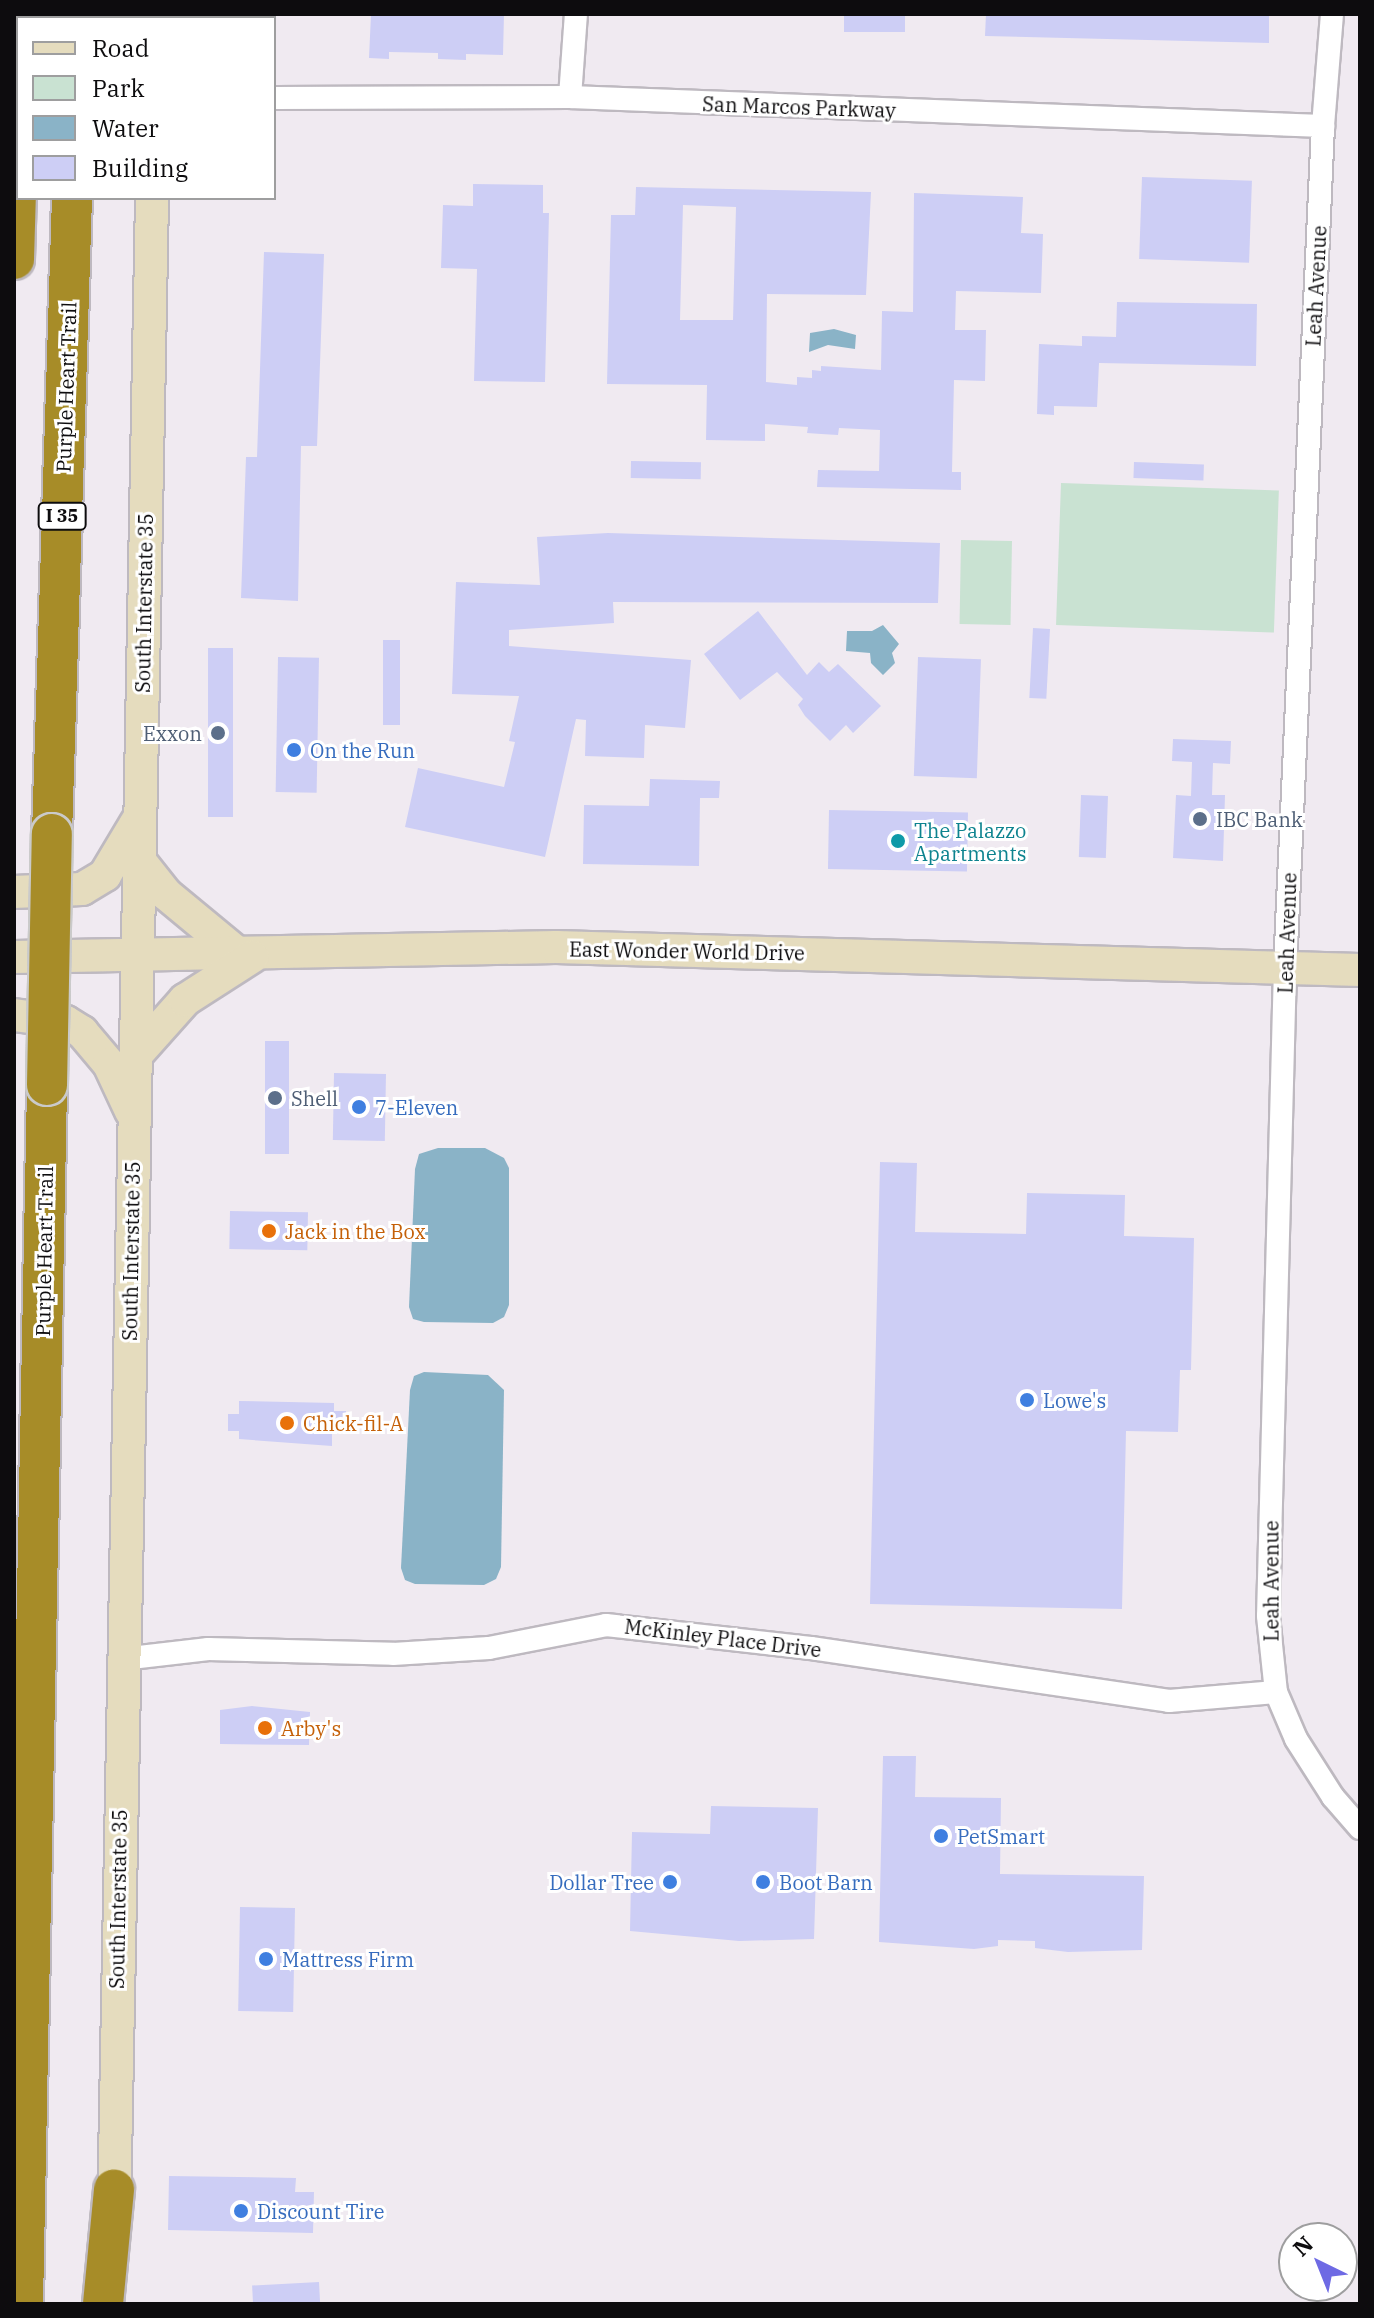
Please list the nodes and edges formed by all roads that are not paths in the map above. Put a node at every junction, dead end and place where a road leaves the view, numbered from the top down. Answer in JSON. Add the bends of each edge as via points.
{"nodes":[{"id":1,"x":576,"y":14,"type":"edge"},
{"id":2,"x":1332,"y":14,"type":"edge"},
{"id":3,"x":570,"y":97,"type":"junction"},
{"id":4,"x":276,"y":98,"type":"edge"},
{"id":5,"x":1323,"y":126,"type":"junction"},
{"id":6,"x":16,"y":193,"type":"edge"},
{"id":7,"x":72,"y":200,"type":"edge"},
{"id":8,"x":152,"y":200,"type":"edge"},
{"id":9,"x":14,"y":259,"type":"edge"},
{"id":10,"x":139,"y":818,"type":"junction"},
{"id":11,"x":139,"y":860,"type":"junction"},
{"id":12,"x":14,"y":892,"type":"edge"},
{"id":13,"x":248,"y":955,"type":"junction"},
{"id":14,"x":14,"y":957,"type":"edge"},
{"id":15,"x":138,"y":958,"type":"junction"},
{"id":16,"x":1285,"y":968,"type":"junction"},
{"id":17,"x":1360,"y":970,"type":"edge"},
{"id":18,"x":14,"y":1015,"type":"edge"},
{"id":19,"x":136,"y":1055,"type":"junction"},
{"id":20,"x":135,"y":1117,"type":"junction"},
{"id":21,"x":122,"y":1659,"type":"junction"},
{"id":22,"x":1276,"y":1692,"type":"junction"},
{"id":23,"x":1360,"y":1828,"type":"edge"},
{"id":24,"x":114,"y":2190,"type":"junction"},
{"id":25,"x":23,"y":2304,"type":"edge"},
{"id":26,"x":103,"y":2304,"type":"edge"},
{"id":27,"x":114,"y":2304,"type":"edge"}],
"edges":[{"from":1,"to":3,"type":"street"},
{"from":2,"to":5,"type":"street","name":"Leah Avenue"},
{"from":3,"to":4,"type":"street","name":"San Marcos Parkway"},
{"from":3,"to":5,"type":"street","name":"San Marcos Parkway"},
{"from":5,"to":16,"type":"street","name":"Leah Avenue"},
{"from":6,"to":9,"type":"highway"},
{"from":7,"to":25,"type":"highway","name":"Purple Heart Trail","number":"I 35","bridge":true,"via":[[52,834]]},
{"from":8,"to":10,"type":"main road","name":"South Interstate 35"},
{"from":10,"to":11,"type":"main road","name":"South Interstate 35"},
{"from":10,"to":12,"type":"main road","via":[[105,875],[82,889]]},
{"from":11,"to":13,"type":"main road","via":[[166,894]]},
{"from":11,"to":15,"type":"main road","name":"South Interstate 35"},
{"from":13,"to":15,"type":"main road","name":"East Wonder World Drive"},
{"from":13,"to":16,"type":"main road","name":"East Wonder World Drive","via":[[556,947]]},
{"from":13,"to":19,"type":"main road","via":[[185,1000]]},
{"from":14,"to":15,"type":"main road","name":"East Wonder World Drive"},
{"from":15,"to":19,"type":"main road","name":"South Interstate 35"},
{"from":16,"to":17,"type":"main road","name":"East Wonder World Drive"},
{"from":16,"to":22,"type":"street","name":"Leah Avenue","via":[[1268,1616]]},
{"from":18,"to":20,"type":"main road","via":[[66,1022],[82,1032],[109,1064]]},
{"from":19,"to":20,"type":"main road","name":"South Interstate 35"},
{"from":20,"to":21,"type":"main road","name":"South Interstate 35"},
{"from":21,"to":22,"type":"street","name":"McKinley Place Drive","via":[[208,1649],[393,1654],[489,1648],[606,1625],[796,1646],[1169,1701]]},
{"from":21,"to":24,"type":"main road","name":"South Interstate 35"},
{"from":22,"to":23,"type":"street","name":"Leah Avenue","via":[[1296,1739]]},
{"from":24,"to":26,"type":"highway"},
{"from":24,"to":27,"type":"main road","name":"South Interstate 35"}]}
